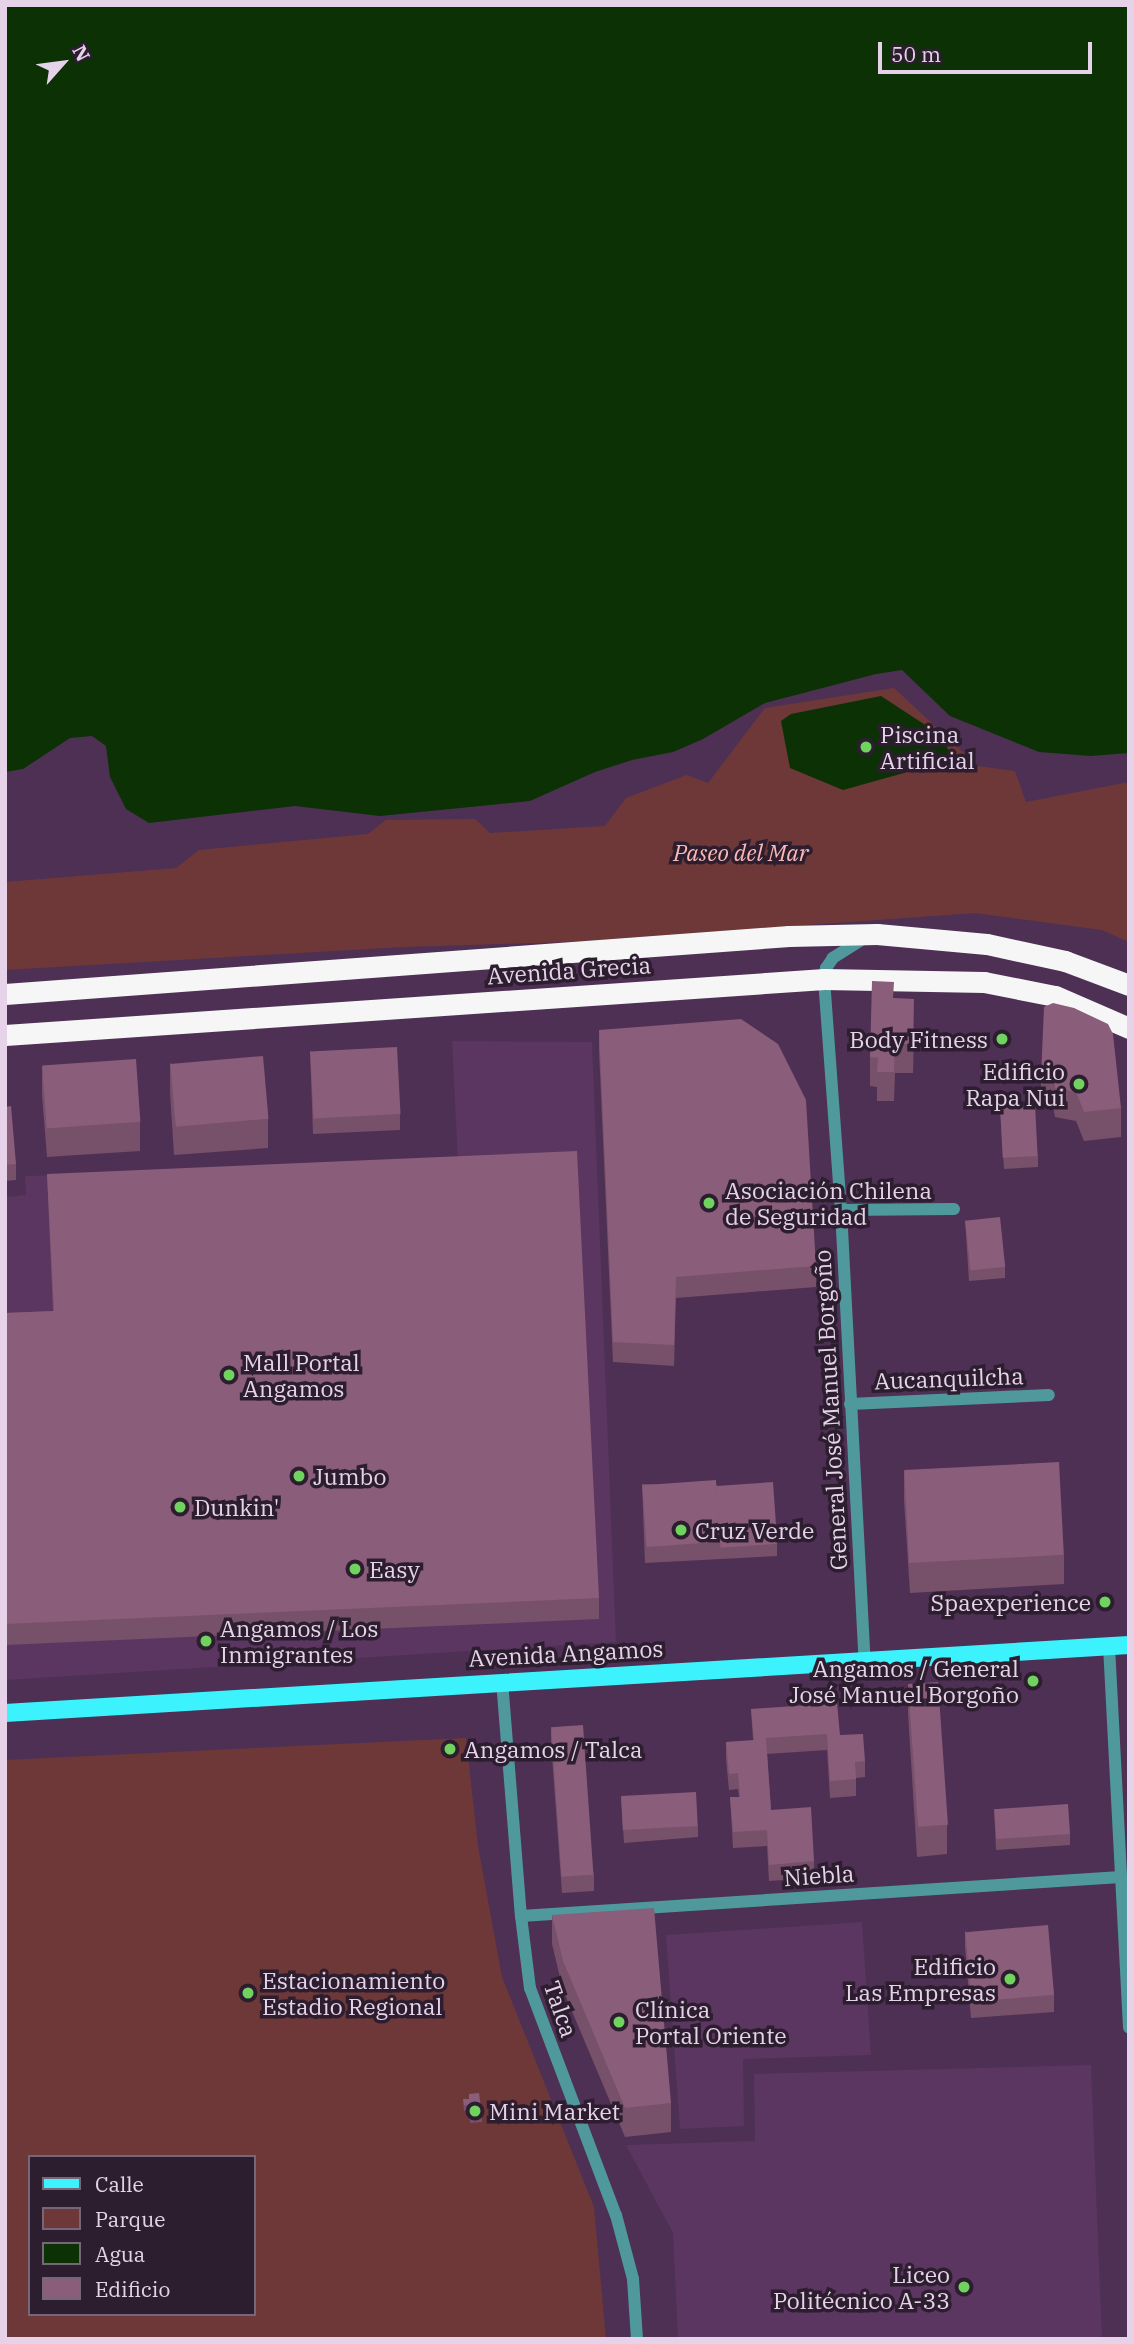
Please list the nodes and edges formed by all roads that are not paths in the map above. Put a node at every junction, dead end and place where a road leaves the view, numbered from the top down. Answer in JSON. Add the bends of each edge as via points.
{"nodes":[{"id":1,"x":877,"y":934,"type":"junction"},
{"id":2,"x":824,"y":979,"type":"junction"},
{"id":3,"x":1129,"y":985,"type":"edge"},
{"id":4,"x":5,"y":995,"type":"edge"},
{"id":5,"x":1129,"y":1028,"type":"edge"},
{"id":6,"x":5,"y":1035,"type":"edge"},
{"id":7,"x":954,"y":1209,"type":"dead end"},
{"id":8,"x":841,"y":1210,"type":"junction"},
{"id":9,"x":1049,"y":1395,"type":"dead end"},
{"id":10,"x":850,"y":1404,"type":"junction"},
{"id":11,"x":1129,"y":1645,"type":"edge"},
{"id":12,"x":1109,"y":1646,"type":"junction"},
{"id":13,"x":865,"y":1661,"type":"junction"},
{"id":14,"x":502,"y":1681,"type":"junction"},
{"id":15,"x":5,"y":1713,"type":"edge"},
{"id":16,"x":1121,"y":1877,"type":"junction"},
{"id":17,"x":521,"y":1916,"type":"junction"},
{"id":18,"x":1129,"y":2027,"type":"edge"},
{"id":19,"x":637,"y":2339,"type":"edge"}],
"edges":[{"from":1,"to":2,"type":"street","via":[[842,950],[826,968]]},
{"from":1,"to":3,"type":"highway","name":"Avenida Grecia","via":[[987,944],[1065,961]]},
{"from":1,"to":4,"type":"highway","name":"Avenida Grecia","via":[[789,936]]},
{"from":2,"to":5,"type":"highway","name":"Avenida Grecia","via":[[984,982],[1055,996]]},
{"from":2,"to":6,"type":"highway","name":"Avenida Grecia"},
{"from":2,"to":8,"type":"street","name":"General José Manuel Borgoño"},
{"from":7,"to":8,"type":"street"},
{"from":8,"to":10,"type":"street","name":"General José Manuel Borgoño"},
{"from":9,"to":10,"type":"street","name":"Aucanquilcha"},
{"from":10,"to":13,"type":"street","name":"General José Manuel Borgoño"},
{"from":11,"to":12,"type":"main road","name":"Avenida Angamos"},
{"from":12,"to":13,"type":"main road","name":"Avenida Angamos"},
{"from":12,"to":16,"type":"street"},
{"from":13,"to":14,"type":"main road","name":"Avenida Angamos"},
{"from":14,"to":15,"type":"main road","name":"Avenida Angamos"},
{"from":14,"to":17,"type":"street","name":"Talca"},
{"from":16,"to":17,"type":"street","name":"Niebla"},
{"from":16,"to":18,"type":"street"},
{"from":17,"to":19,"type":"street","name":"Talca","via":[[530,1988],[616,2215],[633,2279]]}]}
